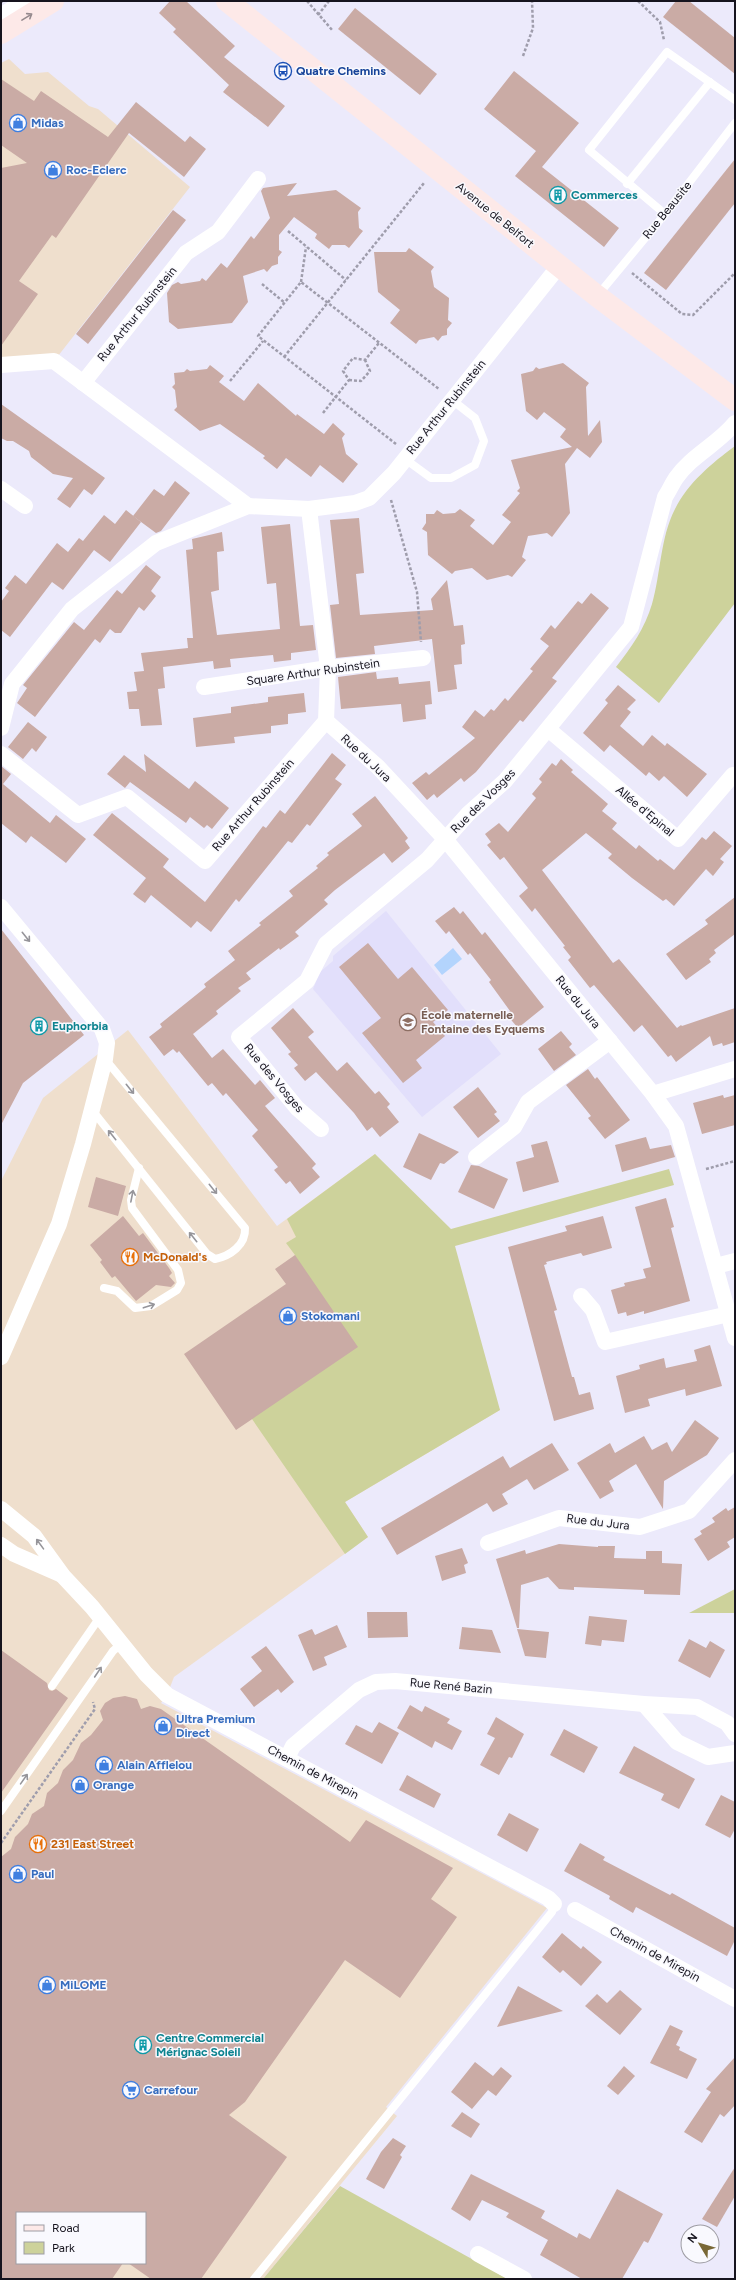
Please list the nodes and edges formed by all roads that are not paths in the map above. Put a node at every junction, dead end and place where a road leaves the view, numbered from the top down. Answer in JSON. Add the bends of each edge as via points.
{"nodes":[{"id":1,"x":24,"y":1,"type":"edge"},
{"id":2,"x":53,"y":1,"type":"edge"},
{"id":3,"x":227,"y":1,"type":"edge"},
{"id":4,"x":241,"y":1,"type":"edge"},
{"id":5,"x":1,"y":16,"type":"edge"},
{"id":6,"x":257,"y":26,"type":"junction"},
{"id":7,"x":1,"y":33,"type":"edge"},
{"id":8,"x":710,"y":82,"type":"junction"},
{"id":9,"x":735,"y":100,"type":"edge"},
{"id":10,"x":735,"y":124,"type":"edge"},
{"id":11,"x":258,"y":179,"type":"dead end"},
{"id":12,"x":627,"y":184,"type":"junction"},
{"id":13,"x":665,"y":214,"type":"junction"},
{"id":14,"x":559,"y":266,"type":"junction"},
{"id":15,"x":597,"y":296,"type":"junction"},
{"id":16,"x":1,"y":365,"type":"edge"},
{"id":17,"x":83,"y":382,"type":"junction"},
{"id":18,"x":452,"y":400,"type":"junction"},
{"id":19,"x":735,"y":400,"type":"edge"},
{"id":20,"x":735,"y":423,"type":"edge"},
{"id":21,"x":407,"y":456,"type":"junction"},
{"id":22,"x":1,"y":489,"type":"edge"},
{"id":23,"x":25,"y":506,"type":"dead end"},
{"id":24,"x":248,"y":506,"type":"junction"},
{"id":25,"x":308,"y":509,"type":"junction"},
{"id":26,"x":423,"y":658,"type":"road end"},
{"id":27,"x":328,"y":668,"type":"junction"},
{"id":28,"x":204,"y":688,"type":"dead end"},
{"id":29,"x":326,"y":721,"type":"junction"},
{"id":30,"x":1,"y":728,"type":"edge"},
{"id":31,"x":548,"y":730,"type":"junction"},
{"id":32,"x":1,"y":754,"type":"edge"},
{"id":33,"x":732,"y":775,"type":"dead end"},
{"id":34,"x":446,"y":839,"type":"junction"},
{"id":35,"x":1,"y":907,"type":"edge"},
{"id":36,"x":610,"y":1041,"type":"junction"},
{"id":37,"x":105,"y":1059,"type":"junction"},
{"id":38,"x":735,"y":1069,"type":"edge"},
{"id":39,"x":653,"y":1094,"type":"junction"},
{"id":40,"x":92,"y":1110,"type":"junction"},
{"id":41,"x":321,"y":1129,"type":"dead end"},
{"id":42,"x":476,"y":1157,"type":"dead end"},
{"id":43,"x":139,"y":1168,"type":"junction"},
{"id":44,"x":735,"y":1261,"type":"edge"},
{"id":45,"x":716,"y":1266,"type":"junction"},
{"id":46,"x":104,"y":1288,"type":"dead end"},
{"id":47,"x":581,"y":1296,"type":"dead end"},
{"id":48,"x":729,"y":1314,"type":"junction"},
{"id":49,"x":735,"y":1338,"type":"edge"},
{"id":50,"x":1,"y":1357,"type":"edge"},
{"id":51,"x":735,"y":1460,"type":"edge"},
{"id":52,"x":1,"y":1509,"type":"edge"},
{"id":53,"x":488,"y":1543,"type":"dead end"},
{"id":54,"x":1,"y":1545,"type":"edge"},
{"id":55,"x":63,"y":1576,"type":"junction"},
{"id":56,"x":100,"y":1617,"type":"junction"},
{"id":57,"x":121,"y":1644,"type":"junction"},
{"id":58,"x":52,"y":1686,"type":"dead end"},
{"id":59,"x":644,"y":1704,"type":"junction"},
{"id":60,"x":735,"y":1734,"type":"edge"},
{"id":61,"x":735,"y":1753,"type":"edge"},
{"id":62,"x":287,"y":1758,"type":"junction"},
{"id":63,"x":1,"y":1810,"type":"edge"},
{"id":64,"x":554,"y":1904,"type":"joint"},
{"id":65,"x":575,"y":1910,"type":"dead end"},
{"id":66,"x":735,"y":1999,"type":"edge"},
{"id":67,"x":478,"y":2254,"type":"dead end"},
{"id":68,"x":254,"y":2279,"type":"edge"},
{"id":69,"x":524,"y":2279,"type":"edge"}],
"edges":[{"from":1,"to":5,"type":"street"},
{"from":7,"to":2,"type":"main road","one_way":true},
{"from":3,"to":6,"type":"main road","name":"Avenue de Belfort"},
{"from":4,"to":6,"type":"main road","name":"Avenue de Belfort"},
{"from":6,"to":14,"type":"main road","name":"Avenue de Belfort"},
{"from":8,"to":9,"type":"lane"},
{"from":8,"to":12,"type":"lane"},
{"from":8,"to":12,"type":"lane","via":[[668,52],[589,150]]},
{"from":10,"to":13,"type":"lane","name":"Rue Beausite"},
{"from":11,"to":17,"type":"street","name":"Rue Arthur Rubinstein","via":[[218,232],[186,253]]},
{"from":12,"to":13,"type":"lane"},
{"from":13,"to":15,"type":"lane","name":"Rue Beausite"},
{"from":14,"to":15,"type":"main road","name":"Avenue de Belfort"},
{"from":14,"to":18,"type":"street","name":"Rue Arthur Rubinstein"},
{"from":15,"to":19,"type":"main road","name":"Avenue de Belfort"},
{"from":16,"to":17,"type":"street","via":[[54,361]]},
{"from":17,"to":24,"type":"street"},
{"from":18,"to":21,"type":"street","name":"Rue Arthur Rubinstein"},
{"from":18,"to":21,"type":"lane","via":[[475,418],[484,442],[475,465],[451,478],[431,478]]},
{"from":20,"to":31,"type":"street","name":"Rue des Vosges","via":[[676,478],[665,497],[631,627]]},
{"from":21,"to":25,"type":"street","name":"Rue Arthur Rubinstein","via":[[369,498],[355,503]]},
{"from":22,"to":23,"type":"street"},
{"from":24,"to":25,"type":"street","name":"Rue Arthur Rubinstein"},
{"from":24,"to":30,"type":"street","name":"Rue Arthur Rubinstein","via":[[156,543],[72,609],[12,684]]},
{"from":25,"to":27,"type":"street"},
{"from":26,"to":27,"type":"street","name":"Square Arthur Rubinstein"},
{"from":27,"to":28,"type":"street","name":"Square Arthur Rubinstein"},
{"from":27,"to":29,"type":"street"},
{"from":29,"to":32,"type":"street","name":"Rue Arthur Rubinstein","via":[[204,861],[127,797],[78,815]]},
{"from":29,"to":34,"type":"street","name":"Rue du Jura","via":[[378,767]]},
{"from":31,"to":33,"type":"street","name":"Allée d'Epinal","via":[[678,839]]},
{"from":31,"to":34,"type":"street","name":"Rue des Vosges","via":[[505,781],[468,814]]},
{"from":34,"to":36,"type":"street","name":"Rue du Jura"},
{"from":34,"to":41,"type":"street","name":"Rue des Vosges","via":[[427,860],[326,944],[307,981],[239,1037],[297,1108]]},
{"from":35,"to":37,"type":"street","one_way":true,"via":[[102,1029],[107,1043]]},
{"from":36,"to":39,"type":"street","name":"Rue du Jura"},
{"from":36,"to":42,"type":"street","via":[[528,1102],[514,1127]]},
{"from":37,"to":40,"type":"street"},
{"from":37,"to":43,"type":"lane","one_way":true,"via":[[245,1228],[241,1244],[224,1257],[215,1259],[207,1254]]},
{"from":38,"to":39,"type":"street"},
{"from":39,"to":45,"type":"street","name":"Rue du Jura","via":[[676,1126]]},
{"from":43,"to":40,"type":"lane","one_way":true},
{"from":40,"to":50,"type":"street","via":[[55,1236]]},
{"from":46,"to":43,"type":"lane","one_way":true,"via":[[116,1290],[134,1308],[139,1309],[160,1302],[177,1290],[181,1283],[178,1270],[132,1208],[131,1200]]},
{"from":44,"to":45,"type":"street"},
{"from":45,"to":48,"type":"street","name":"Rue du Jura"},
{"from":47,"to":48,"type":"street","via":[[593,1310],[605,1342]]},
{"from":48,"to":49,"type":"street","name":"Rue du Jura"},
{"from":51,"to":53,"type":"street","name":"Rue du Jura","via":[[689,1511],[640,1527],[559,1518]]},
{"from":55,"to":52,"type":"street","name":"Chemin de Mirepin","one_way":true,"via":[[34,1536]]},
{"from":54,"to":55,"type":"street","name":"Chemin de Mirepin","via":[[14,1554]]},
{"from":55,"to":56,"type":"street","name":"Chemin de Mirepin"},
{"from":56,"to":57,"type":"street","name":"Chemin de Mirepin"},
{"from":56,"to":58,"type":"lane"},
{"from":57,"to":62,"type":"street","name":"Chemin de Mirepin","via":[[168,1695]]},
{"from":63,"to":57,"type":"lane","one_way":true,"via":[[113,1651]]},
{"from":59,"to":60,"type":"street","name":"Rue René Bazin","via":[[696,1707],[727,1723]]},
{"from":59,"to":61,"type":"street","via":[[677,1742],[708,1757]]},
{"from":59,"to":62,"type":"street","name":"Rue René Bazin","via":[[395,1681],[376,1682],[360,1690],[293,1746]]},
{"from":62,"to":64,"type":"street","name":"Chemin de Mirepin","via":[[548,1898]]},
{"from":64,"to":68,"type":"lane","via":[[552,1912]]},
{"from":65,"to":66,"type":"street","name":"Chemin de Mirepin"},
{"from":67,"to":69,"type":"street"}]}
